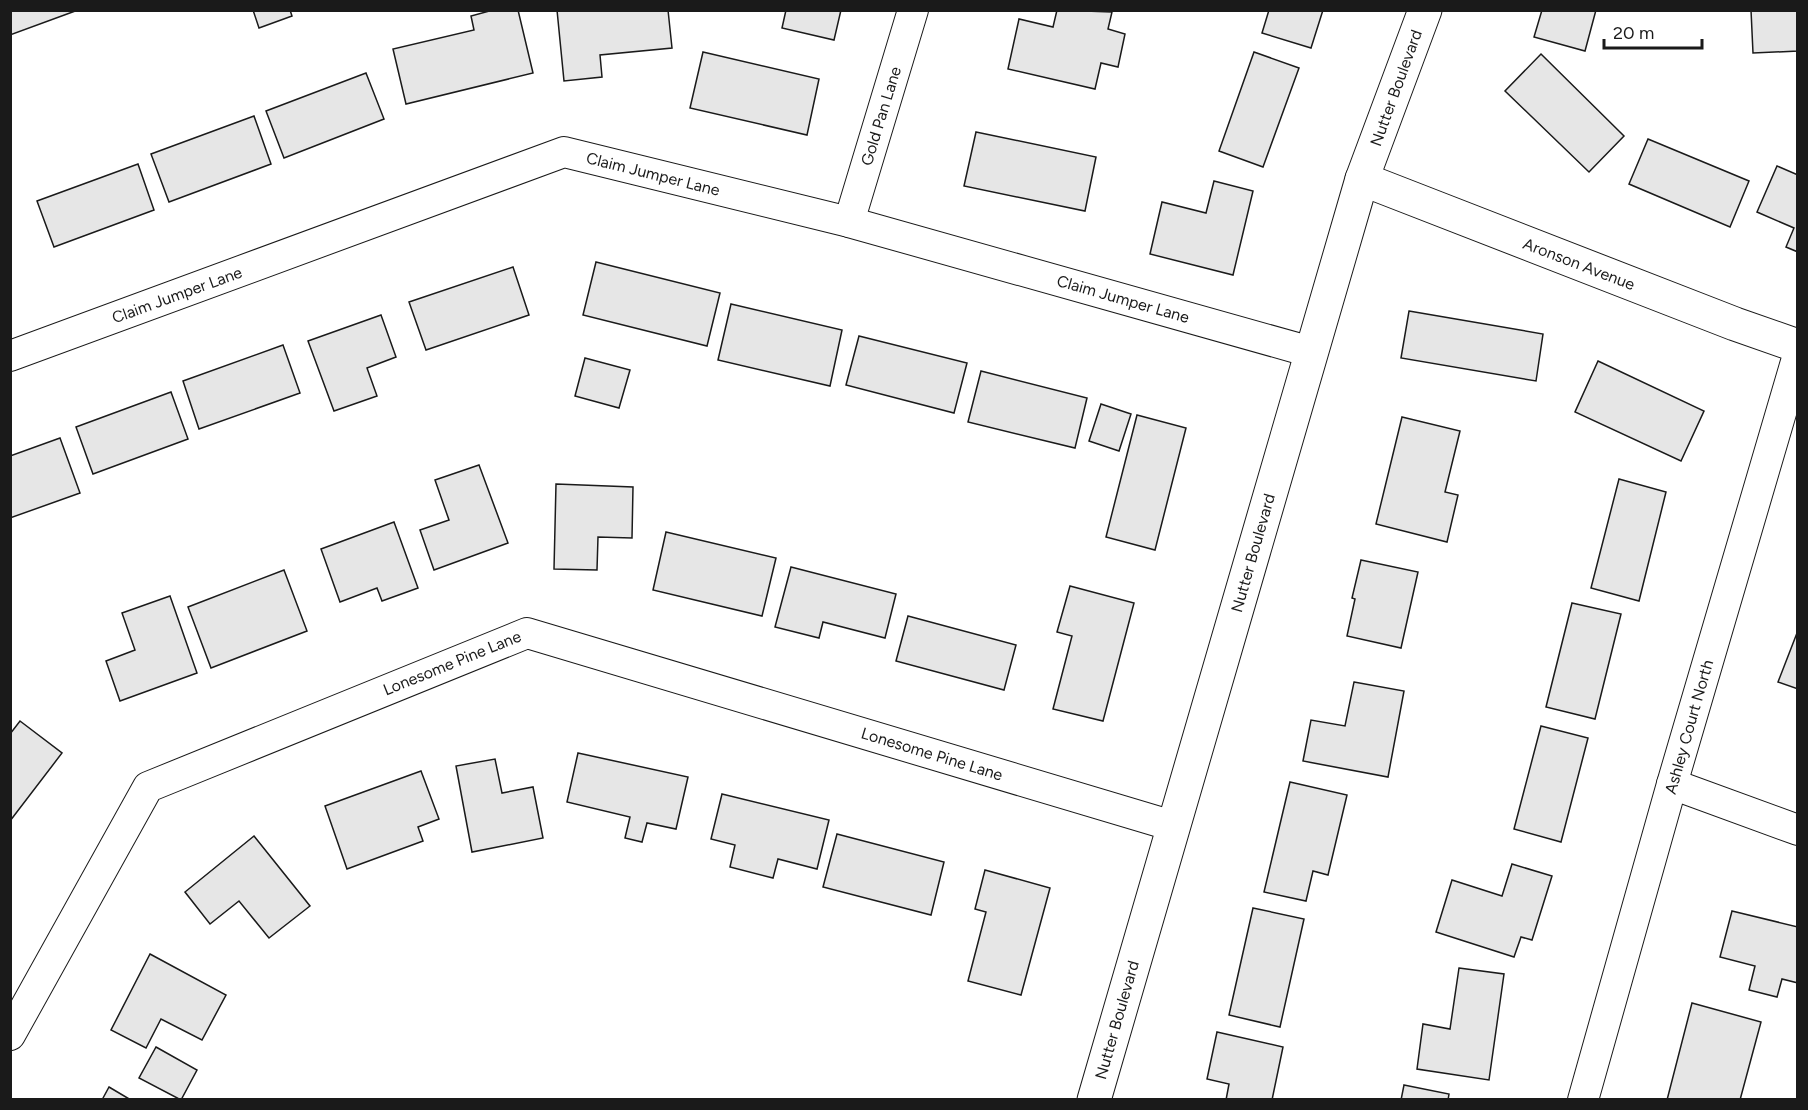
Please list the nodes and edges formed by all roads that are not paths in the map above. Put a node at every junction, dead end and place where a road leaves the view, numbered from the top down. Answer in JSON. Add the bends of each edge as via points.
{"nodes":[{"id":1,"x":913,"y":10,"type":"edge"},
{"id":2,"x":1425,"y":10,"type":"edge"},
{"id":3,"x":1362,"y":179,"type":"junction"},
{"id":4,"x":849,"y":222,"type":"junction"},
{"id":5,"x":1797,"y":346,"type":"edge"},
{"id":6,"x":1311,"y":352,"type":"junction"},
{"id":7,"x":1797,"y":355,"type":"edge"},
{"id":8,"x":10,"y":356,"type":"edge"},
{"id":9,"x":1672,"y":784,"type":"junction"},
{"id":10,"x":1173,"y":826,"type":"junction"},
{"id":11,"x":1797,"y":830,"type":"edge"},
{"id":12,"x":10,"y":1035,"type":"edge"},
{"id":13,"x":1094,"y":1100,"type":"edge"},
{"id":14,"x":1582,"y":1100,"type":"edge"}],
"edges":[{"from":1,"to":4,"type":"street","name":"Gold Pan Lane"},
{"from":2,"to":3,"type":"street","name":"Nutter Boulevard"},
{"from":3,"to":5,"type":"street","name":"Aronson Avenue"},
{"from":3,"to":6,"type":"street","name":"Nutter Boulevard"},
{"from":4,"to":6,"type":"street","name":"Claim Jumper Lane"},
{"from":4,"to":8,"type":"street","name":"Claim Jumper Lane","via":[[564,152]]},
{"from":6,"to":10,"type":"street","name":"Nutter Boulevard"},
{"from":7,"to":9,"type":"street","name":"Ashley Court North"},
{"from":9,"to":11,"type":"street"},
{"from":9,"to":14,"type":"street","name":"Ashley Court North"},
{"from":10,"to":12,"type":"street","name":"Lonesome Pine Lane","via":[[527,633],[148,787]]},
{"from":10,"to":13,"type":"street","name":"Nutter Boulevard"}]}
